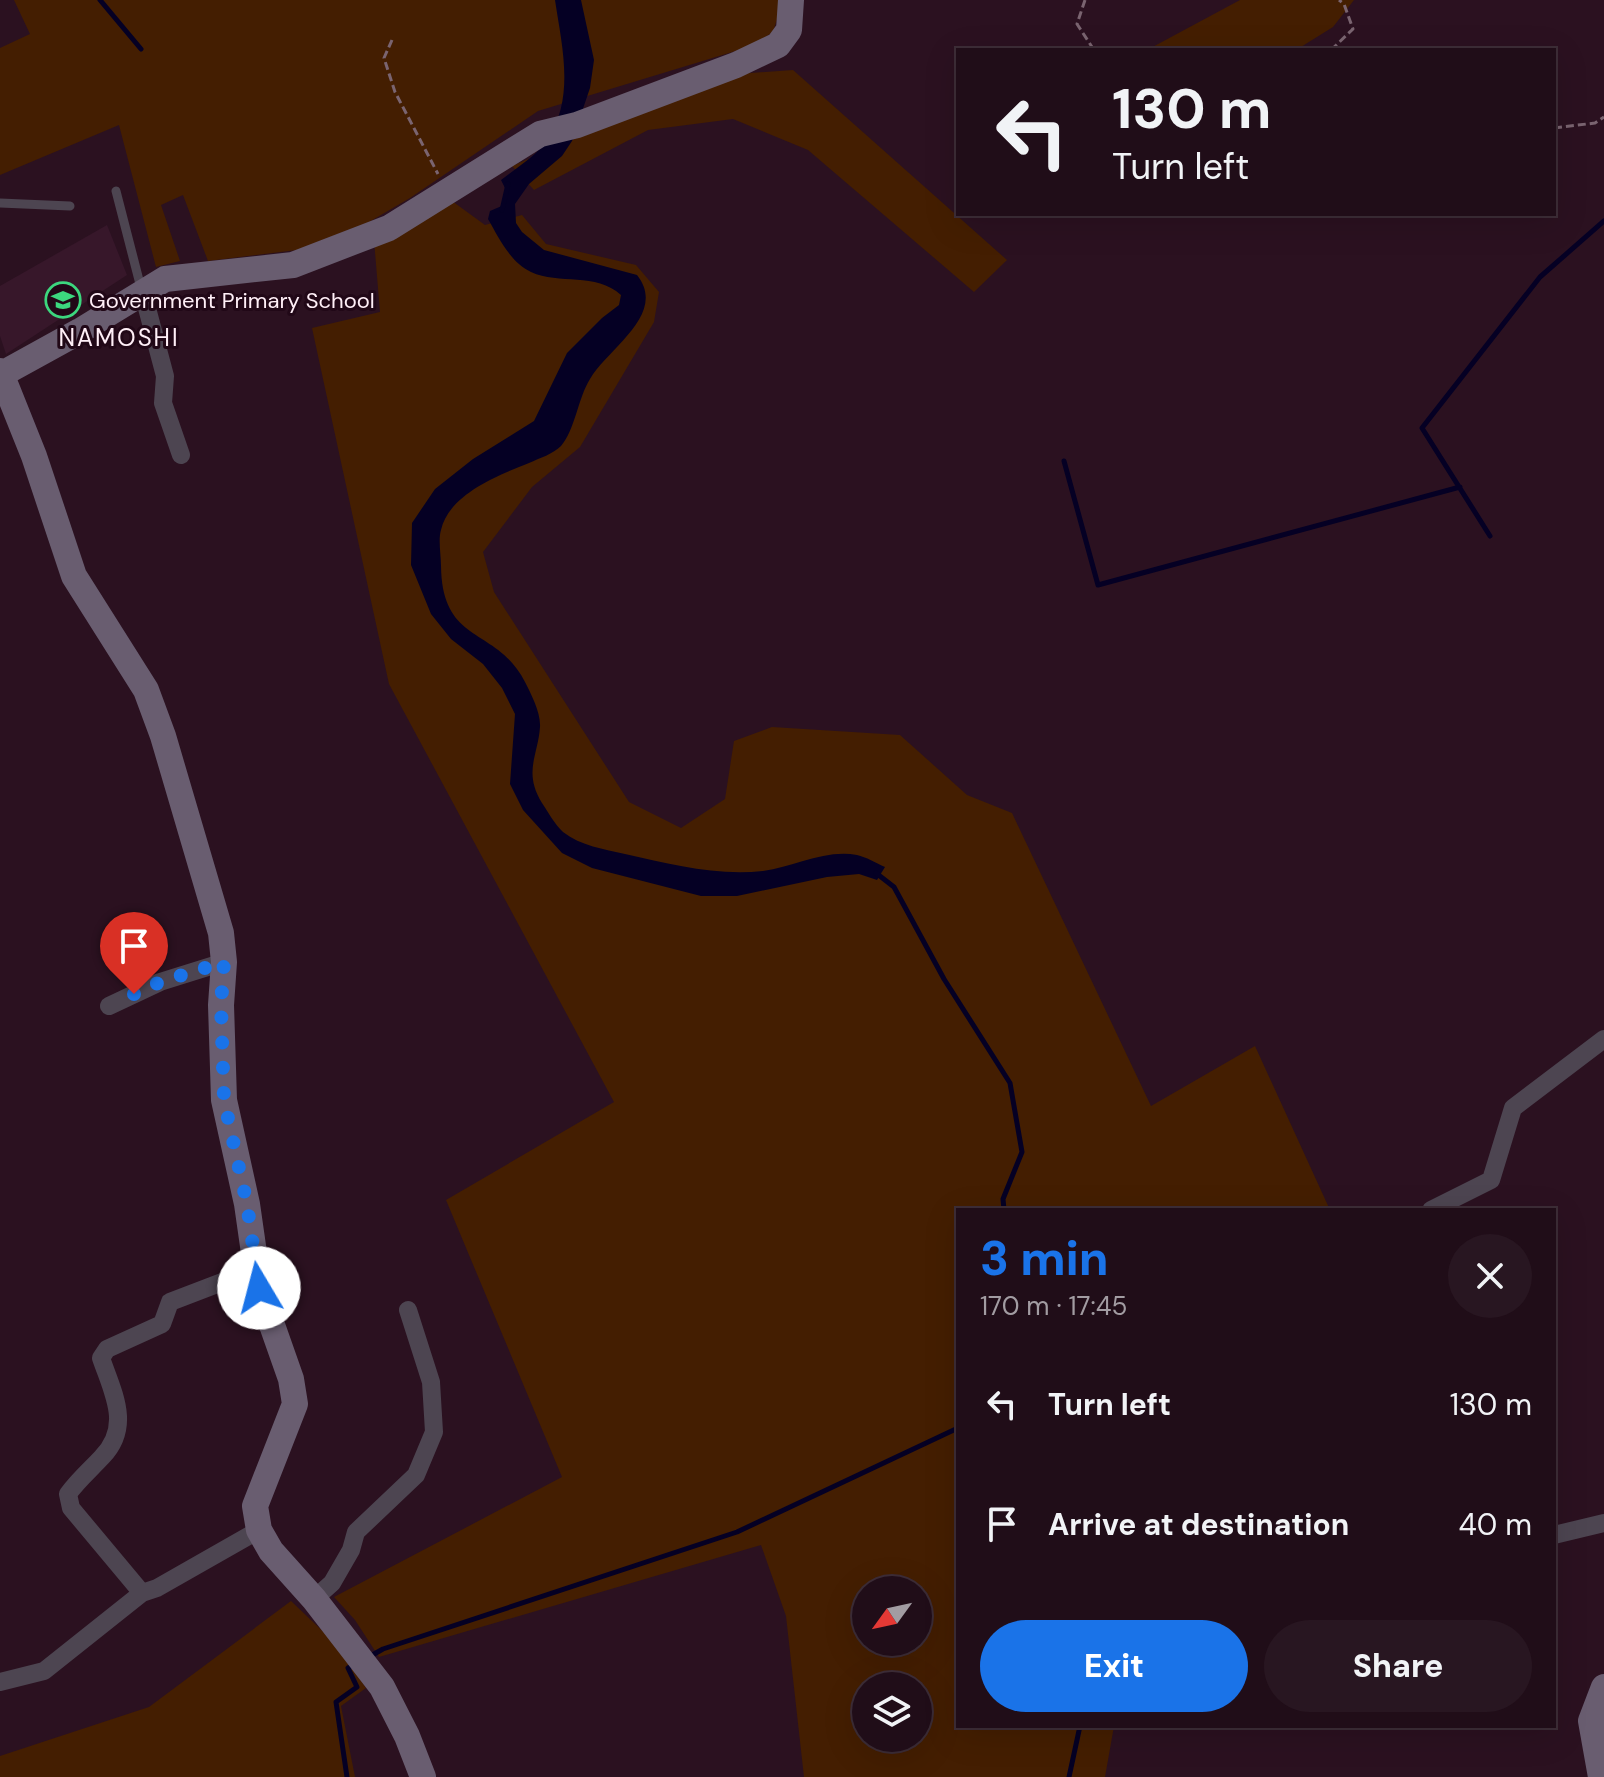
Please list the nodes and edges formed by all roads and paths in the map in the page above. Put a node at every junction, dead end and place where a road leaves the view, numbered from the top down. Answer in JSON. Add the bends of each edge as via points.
{"nodes":[{"id":1,"x":791,"y":0,"type":"edge"},
{"id":2,"x":1085,"y":0,"type":"edge"},
{"id":3,"x":1339,"y":0,"type":"edge"},
{"id":4,"x":392,"y":40,"type":"dead end"},
{"id":5,"x":1093,"y":48,"type":"edge"},
{"id":6,"x":1333,"y":48,"type":"edge"},
{"id":7,"x":1604,"y":117,"type":"edge"},
{"id":8,"x":1556,"y":128,"type":"edge"},
{"id":9,"x":116,"y":191,"type":"dead end"},
{"id":10,"x":447,"y":192,"type":"junction"},
{"id":11,"x":0,"y":203,"type":"edge"},
{"id":12,"x":70,"y":206,"type":"dead end"},
{"id":13,"x":143,"y":293,"type":"junction"},
{"id":14,"x":0,"y":373,"type":"edge"},
{"id":15,"x":181,"y":455,"type":"dead end"},
{"id":16,"x":224,"y":962,"type":"junction"},
{"id":17,"x":109,"y":1006,"type":"dead end"},
{"id":18,"x":1604,"y":1039,"type":"edge"},
{"id":19,"x":1435,"y":1208,"type":"edge"},
{"id":20,"x":256,"y":1269,"type":"junction"},
{"id":21,"x":408,"y":1310,"type":"dead end"},
{"id":22,"x":1604,"y":1523,"type":"edge"},
{"id":23,"x":259,"y":1530,"type":"junction"},
{"id":24,"x":1558,"y":1534,"type":"edge"},
{"id":25,"x":142,"y":1593,"type":"junction"},
{"id":26,"x":317,"y":1603,"type":"junction"},
{"id":27,"x":0,"y":1682,"type":"edge"},
{"id":28,"x":1604,"y":1687,"type":"edge"},
{"id":29,"x":423,"y":1777,"type":"edge"},
{"id":30,"x":1601,"y":1777,"type":"edge"}],
"edges":[{"from":1,"to":10,"type":"street","via":[[789,30],[778,45],[577,125],[540,134]]},
{"from":2,"to":5,"type":"path","via":[[1077,24]]},
{"from":3,"to":6,"type":"path","via":[[1353,29]]},
{"from":4,"to":10,"type":"path","via":[[384,58],[395,92]]},
{"from":7,"to":8,"type":"path"},
{"from":9,"to":13,"type":"lane"},
{"from":10,"to":13,"type":"street","via":[[389,228],[293,265],[165,279]]},
{"from":11,"to":12,"type":"lane"},
{"from":13,"to":14,"type":"street"},
{"from":13,"to":15,"type":"street","via":[[165,376],[163,403]]},
{"from":14,"to":16,"type":"street","via":[[74,576],[146,690],[221,933]]},
{"from":16,"to":17,"type":"street","via":[[160,982]]},
{"from":16,"to":20,"type":"street","via":[[224,1100]]},
{"from":18,"to":19,"type":"street","via":[[1513,1108],[1491,1180]]},
{"from":20,"to":23,"type":"street","via":[[295,1404],[255,1506]]},
{"from":20,"to":25,"type":"street","via":[[170,1302],[162,1324],[107,1349],[101,1358],[119,1411],[117,1437],[68,1494],[71,1508]]},
{"from":21,"to":26,"type":"street","via":[[431,1382],[434,1432],[416,1475],[356,1532],[351,1550]]},
{"from":22,"to":24,"type":"street"},
{"from":23,"to":25,"type":"street"},
{"from":23,"to":26,"type":"street"},
{"from":25,"to":27,"type":"street","via":[[44,1671]]},
{"from":26,"to":29,"type":"street","via":[[382,1687]]},
{"from":28,"to":30,"type":"street","via":[[1591,1721]]}]}
